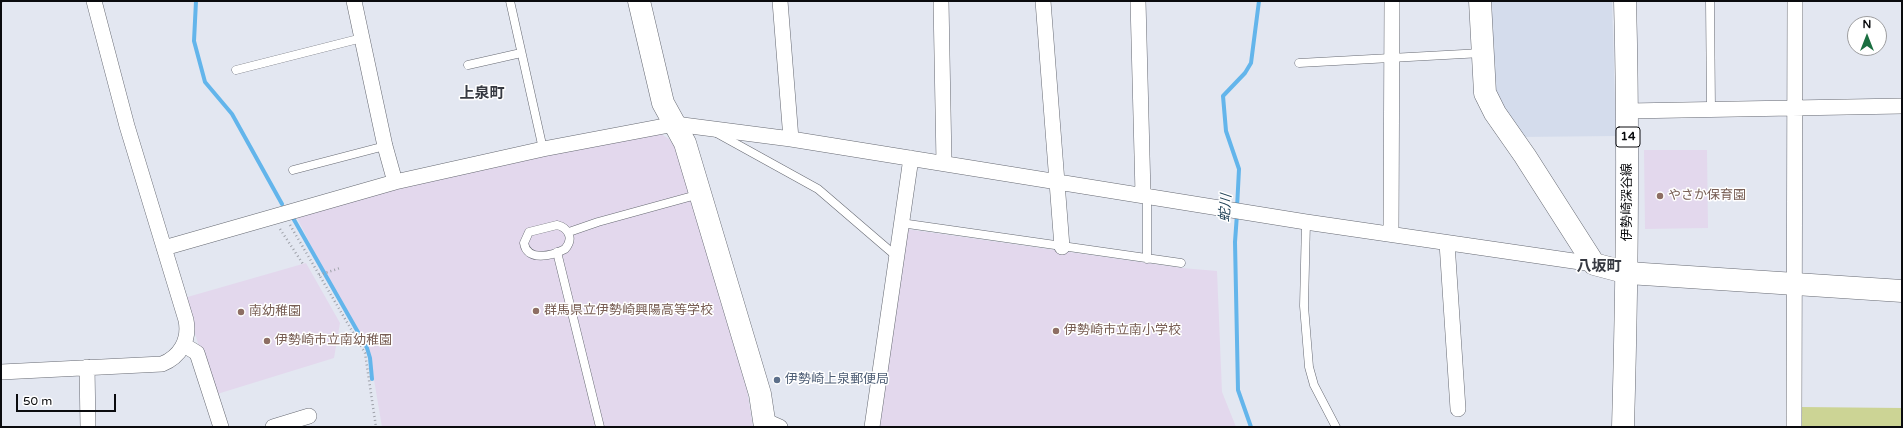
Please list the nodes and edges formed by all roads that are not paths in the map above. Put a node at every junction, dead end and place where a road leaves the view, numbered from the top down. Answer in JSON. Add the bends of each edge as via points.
{"nodes":[{"id":1,"x":94,"y":1,"type":"edge"},
{"id":2,"x":354,"y":1,"type":"edge"},
{"id":3,"x":510,"y":1,"type":"edge"},
{"id":4,"x":639,"y":1,"type":"edge"},
{"id":5,"x":780,"y":1,"type":"edge"},
{"id":6,"x":941,"y":1,"type":"edge"},
{"id":7,"x":1043,"y":1,"type":"edge"},
{"id":8,"x":1138,"y":1,"type":"edge"},
{"id":9,"x":1392,"y":1,"type":"edge"},
{"id":10,"x":1480,"y":1,"type":"edge"},
{"id":11,"x":1625,"y":1,"type":"edge"},
{"id":12,"x":1710,"y":1,"type":"edge"},
{"id":13,"x":1795,"y":1,"type":"edge"},
{"id":14,"x":362,"y":38,"type":"junction"},
{"id":15,"x":521,"y":53,"type":"junction"},
{"id":16,"x":1483,"y":53,"type":"junction"},
{"id":17,"x":1391,"y":58,"type":"junction"},
{"id":18,"x":1299,"y":63,"type":"dead end"},
{"id":19,"x":468,"y":65,"type":"dead end"},
{"id":20,"x":236,"y":70,"type":"dead end"},
{"id":21,"x":1902,"y":106,"type":"edge"},
{"id":22,"x":1795,"y":108,"type":"junction"},
{"id":23,"x":1711,"y":110,"type":"junction"},
{"id":24,"x":1628,"y":111,"type":"junction"},
{"id":25,"x":675,"y":124,"type":"junction"},
{"id":26,"x":707,"y":128,"type":"junction"},
{"id":27,"x":791,"y":138,"type":"junction"},
{"id":28,"x":386,"y":146,"type":"junction"},
{"id":29,"x":543,"y":149,"type":"junction"},
{"id":30,"x":911,"y":158,"type":"junction"},
{"id":31,"x":944,"y":163,"type":"junction"},
{"id":32,"x":293,"y":170,"type":"dead end"},
{"id":33,"x":395,"y":182,"type":"junction"},
{"id":34,"x":1057,"y":182,"type":"junction"},
{"id":35,"x":700,"y":194,"type":"junction"},
{"id":36,"x":1145,"y":195,"type":"junction"},
{"id":37,"x":1306,"y":222,"type":"junction"},
{"id":38,"x":901,"y":223,"type":"junction"},
{"id":39,"x":568,"y":232,"type":"junction"},
{"id":40,"x":1391,"y":234,"type":"junction"},
{"id":41,"x":1447,"y":242,"type":"junction"},
{"id":42,"x":1062,"y":247,"type":"junction"},
{"id":43,"x":164,"y":248,"type":"junction"},
{"id":44,"x":557,"y":252,"type":"junction"},
{"id":45,"x":896,"y":256,"type":"junction"},
{"id":46,"x":1147,"y":259,"type":"junction"},
{"id":47,"x":1181,"y":263,"type":"dead end"},
{"id":48,"x":1594,"y":264,"type":"junction"},
{"id":49,"x":1628,"y":274,"type":"junction"},
{"id":50,"x":1794,"y":284,"type":"junction"},
{"id":51,"x":1902,"y":291,"type":"edge"},
{"id":52,"x":184,"y":346,"type":"junction"},
{"id":53,"x":87,"y":367,"type":"junction"},
{"id":54,"x":1,"y":372,"type":"edge"},
{"id":55,"x":1458,"y":409,"type":"dead end"},
{"id":56,"x":309,"y":416,"type":"dead end"},
{"id":57,"x":770,"y":425,"type":"edge"},
{"id":58,"x":88,"y":427,"type":"edge"},
{"id":59,"x":221,"y":427,"type":"edge"},
{"id":60,"x":273,"y":427,"type":"edge"},
{"id":61,"x":600,"y":427,"type":"edge"},
{"id":62,"x":872,"y":427,"type":"edge"},
{"id":63,"x":1336,"y":427,"type":"edge"},
{"id":64,"x":1623,"y":427,"type":"edge"},
{"id":65,"x":1794,"y":427,"type":"edge"}],
"edges":[{"from":1,"to":43,"type":"street","via":[[125,119]]},
{"from":2,"to":14,"type":"street"},
{"from":3,"to":15,"type":"lane"},
{"from":4,"to":25,"type":"street","via":[[663,103]]},
{"from":5,"to":27,"type":"street"},
{"from":6,"to":31,"type":"street"},
{"from":7,"to":34,"type":"street"},
{"from":8,"to":36,"type":"street"},
{"from":9,"to":17,"type":"street"},
{"from":10,"to":16,"type":"street"},
{"from":11,"to":24,"type":"street","name":"伊勢崎深谷線","number":"14"},
{"from":12,"to":23,"type":"lane"},
{"from":13,"to":22,"type":"street"},
{"from":14,"to":20,"type":"lane"},
{"from":14,"to":28,"type":"street"},
{"from":15,"to":19,"type":"lane"},
{"from":15,"to":29,"type":"lane"},
{"from":16,"to":17,"type":"lane"},
{"from":16,"to":48,"type":"street","via":[[1486,93],[1495,113]]},
{"from":17,"to":18,"type":"lane"},
{"from":17,"to":40,"type":"street"},
{"from":21,"to":22,"type":"street"},
{"from":22,"to":23,"type":"street"},
{"from":22,"to":50,"type":"street"},
{"from":23,"to":24,"type":"street"},
{"from":24,"to":49,"type":"street","name":"伊勢崎深谷線","number":"14"},
{"from":25,"to":26,"type":"street"},
{"from":25,"to":29,"type":"street"},
{"from":25,"to":35,"type":"street","via":[[685,143]]},
{"from":26,"to":27,"type":"street"},
{"from":26,"to":45,"type":"lane","via":[[721,138],[818,189]]},
{"from":27,"to":30,"type":"street"},
{"from":28,"to":32,"type":"lane"},
{"from":28,"to":33,"type":"street"},
{"from":29,"to":33,"type":"street"},
{"from":30,"to":31,"type":"street"},
{"from":30,"to":38,"type":"street"},
{"from":31,"to":34,"type":"street"},
{"from":33,"to":43,"type":"street"},
{"from":34,"to":36,"type":"street"},
{"from":34,"to":42,"type":"street"},
{"from":35,"to":39,"type":"lane"},
{"from":35,"to":57,"type":"street"},
{"from":36,"to":37,"type":"street"},
{"from":36,"to":46,"type":"lane"},
{"from":37,"to":40,"type":"street"},
{"from":37,"to":63,"type":"lane","via":[[1304,306],[1309,367],[1314,385]]},
{"from":38,"to":42,"type":"lane"},
{"from":38,"to":45,"type":"street"},
{"from":39,"to":44,"type":"lane","via":[[568,245]]},
{"from":39,"to":44,"type":"lane","via":[[562,226],[552,226],[529,232],[524,239],[526,251],[533,256]]},
{"from":40,"to":41,"type":"street"},
{"from":41,"to":48,"type":"street"},
{"from":41,"to":55,"type":"street"},
{"from":42,"to":46,"type":"lane"},
{"from":43,"to":52,"type":"street","via":[[188,329]]},
{"from":44,"to":61,"type":"lane"},
{"from":45,"to":62,"type":"street"},
{"from":46,"to":47,"type":"lane"},
{"from":48,"to":49,"type":"street"},
{"from":49,"to":50,"type":"street"},
{"from":49,"to":64,"type":"street","name":"伊勢崎深谷線","number":"14"},
{"from":50,"to":51,"type":"street"},
{"from":50,"to":65,"type":"street"},
{"from":52,"to":53,"type":"street","via":[[177,355],[162,364]]},
{"from":52,"to":59,"type":"street","via":[[197,353]]},
{"from":53,"to":54,"type":"street"},
{"from":53,"to":58,"type":"street"},
{"from":56,"to":60,"type":"street"}]}
